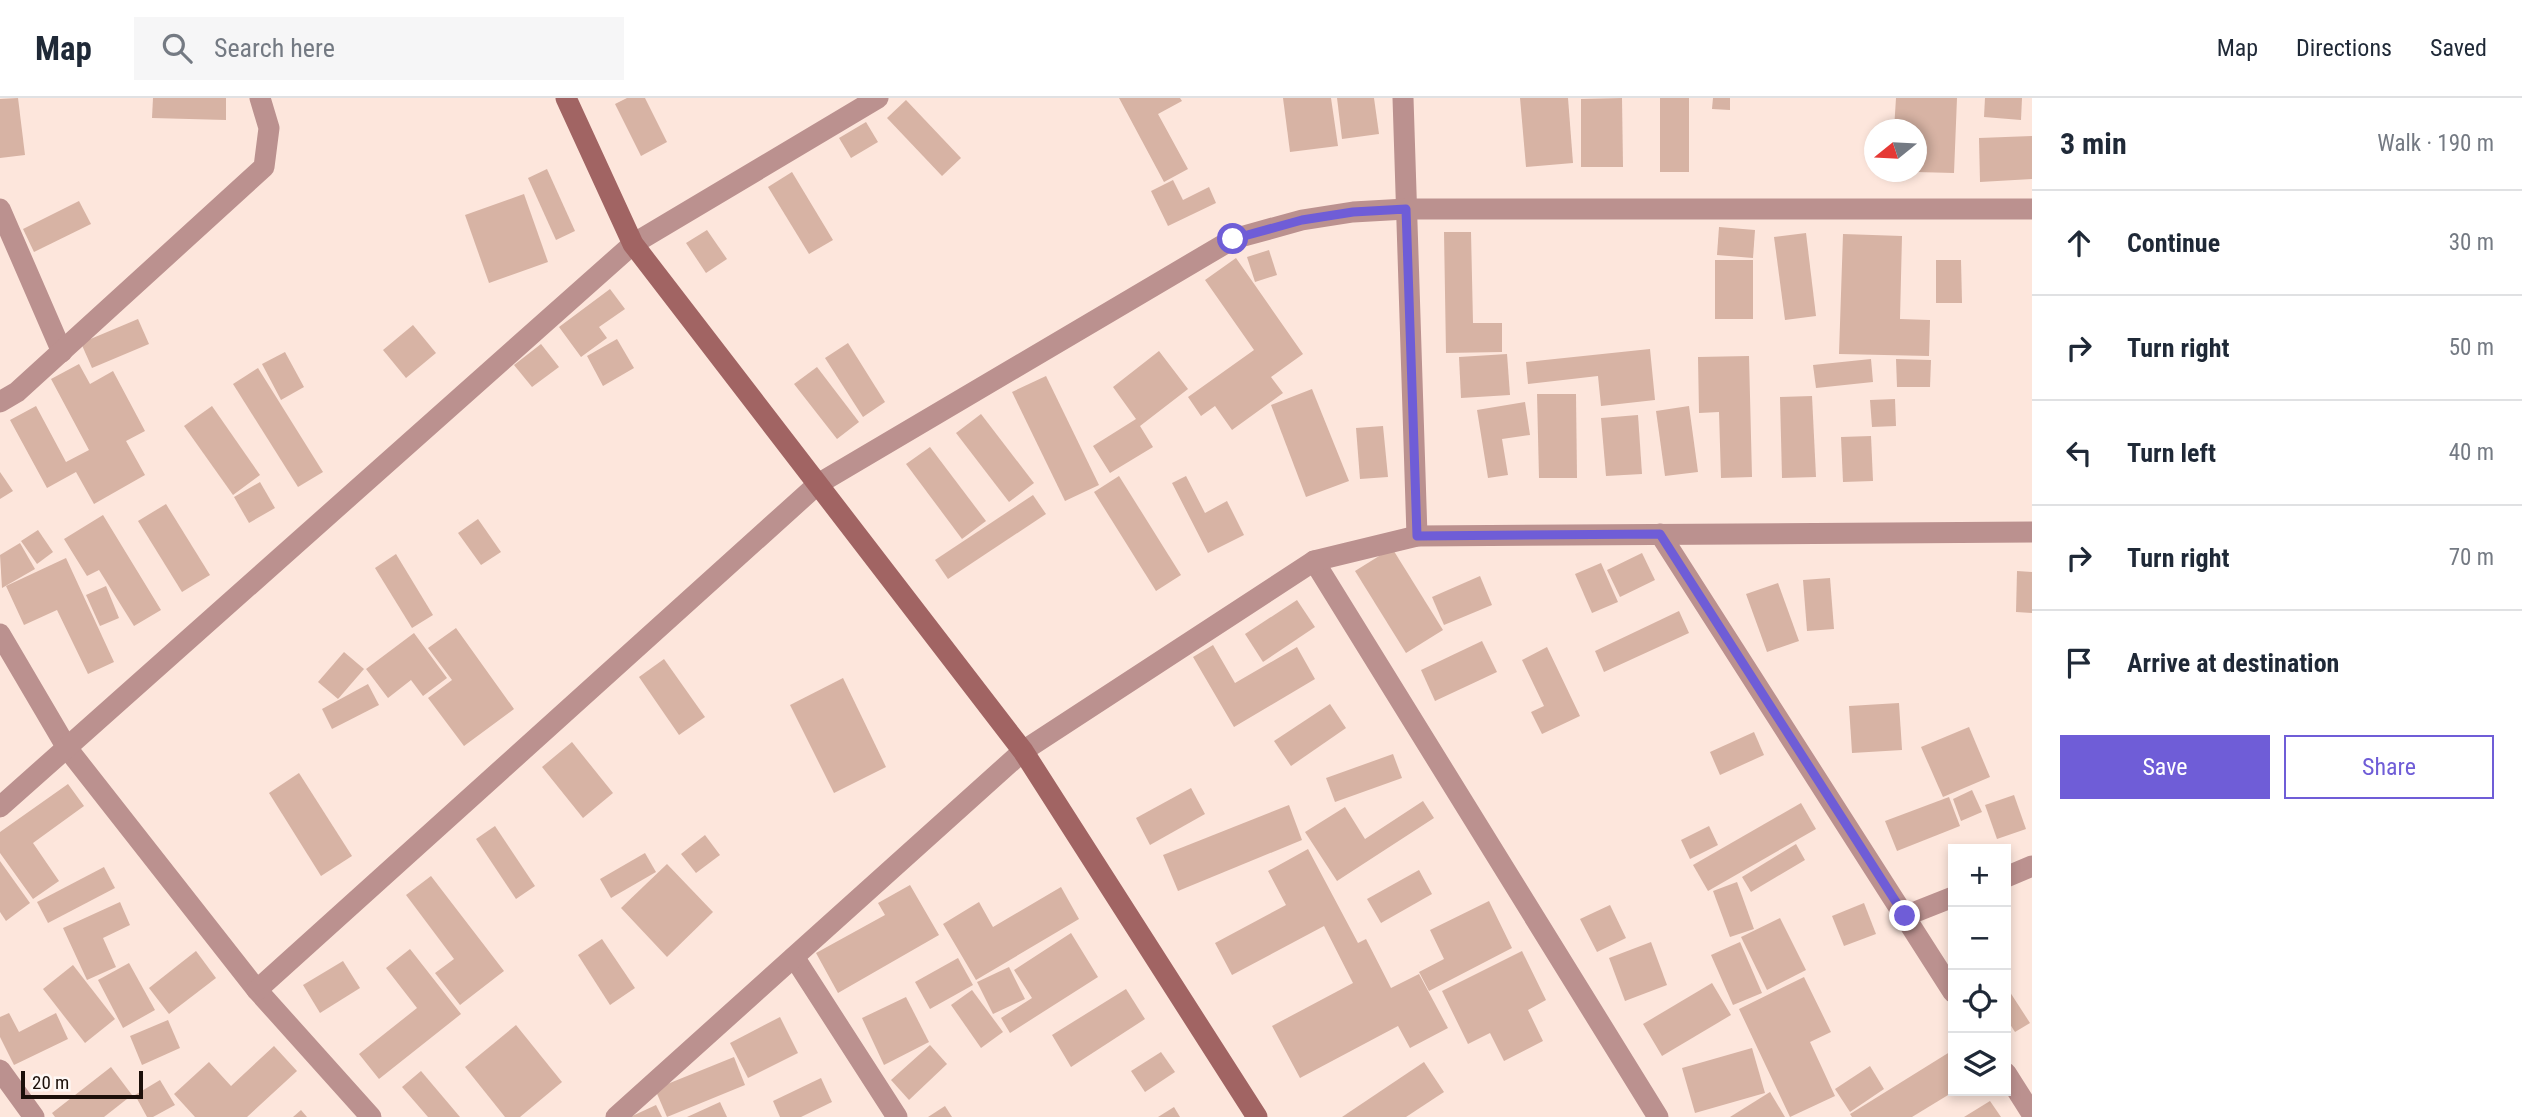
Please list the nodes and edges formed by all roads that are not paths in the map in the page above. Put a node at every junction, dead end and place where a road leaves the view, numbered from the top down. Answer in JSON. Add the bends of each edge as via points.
{"nodes":[{"id":1,"x":260,"y":98,"type":"edge"},
{"id":2,"x":566,"y":98,"type":"edge"},
{"id":3,"x":877,"y":98,"type":"edge"},
{"id":4,"x":1403,"y":98,"type":"edge"},
{"id":5,"x":0,"y":209,"type":"edge"},
{"id":6,"x":1406,"y":209,"type":"junction"},
{"id":7,"x":2032,"y":209,"type":"edge"},
{"id":8,"x":633,"y":244,"type":"junction"},
{"id":9,"x":62,"y":352,"type":"junction"},
{"id":10,"x":0,"y":402,"type":"edge"},
{"id":11,"x":818,"y":484,"type":"junction"},
{"id":12,"x":2032,"y":533,"type":"edge"},
{"id":13,"x":1660,"y":534,"type":"junction"},
{"id":14,"x":1417,"y":536,"type":"junction"},
{"id":15,"x":1314,"y":561,"type":"junction"},
{"id":16,"x":0,"y":634,"type":"edge"},
{"id":17,"x":67,"y":748,"type":"junction"},
{"id":18,"x":1023,"y":751,"type":"junction"},
{"id":19,"x":0,"y":807,"type":"edge"},
{"id":20,"x":2032,"y":866,"type":"edge"},
{"id":21,"x":2011,"y":875,"type":"edge"},
{"id":22,"x":1948,"y":899,"type":"edge"},
{"id":23,"x":1905,"y":916,"type":"junction"},
{"id":24,"x":794,"y":957,"type":"junction"},
{"id":25,"x":1948,"y":984,"type":"edge"},
{"id":26,"x":257,"y":990,"type":"junction"},
{"id":27,"x":0,"y":1070,"type":"edge"},
{"id":28,"x":2011,"y":1081,"type":"edge"},
{"id":29,"x":2032,"y":1114,"type":"edge"},
{"id":30,"x":34,"y":1117,"type":"edge"},
{"id":31,"x":371,"y":1117,"type":"edge"},
{"id":32,"x":616,"y":1117,"type":"edge"},
{"id":33,"x":897,"y":1117,"type":"edge"},
{"id":34,"x":1257,"y":1117,"type":"edge"},
{"id":35,"x":1658,"y":1117,"type":"edge"}],
"edges":[{"from":1,"to":9,"type":"street","via":[[269,128],[264,167]]},
{"from":2,"to":8,"type":"street"},
{"from":3,"to":8,"type":"street"},
{"from":4,"to":6,"type":"street"},
{"from":5,"to":9,"type":"street"},
{"from":6,"to":7,"type":"street"},
{"from":6,"to":11,"type":"street","via":[[1302,220],[1233,239]]},
{"from":6,"to":14,"type":"street"},
{"from":8,"to":11,"type":"street"},
{"from":8,"to":17,"type":"street"},
{"from":9,"to":10,"type":"street","via":[[17,393]]},
{"from":11,"to":18,"type":"street"},
{"from":11,"to":26,"type":"street"},
{"from":12,"to":13,"type":"street"},
{"from":13,"to":14,"type":"street"},
{"from":13,"to":23,"type":"street"},
{"from":14,"to":15,"type":"street"},
{"from":15,"to":18,"type":"street"},
{"from":15,"to":35,"type":"street"},
{"from":16,"to":17,"type":"street"},
{"from":17,"to":19,"type":"street"},
{"from":17,"to":26,"type":"street"},
{"from":18,"to":24,"type":"street"},
{"from":18,"to":34,"type":"street"},
{"from":20,"to":21,"type":"street"},
{"from":22,"to":23,"type":"street"},
{"from":23,"to":25,"type":"street"},
{"from":24,"to":32,"type":"street"},
{"from":24,"to":33,"type":"street"},
{"from":26,"to":31,"type":"street"},
{"from":27,"to":30,"type":"street"},
{"from":28,"to":29,"type":"street"}]}
